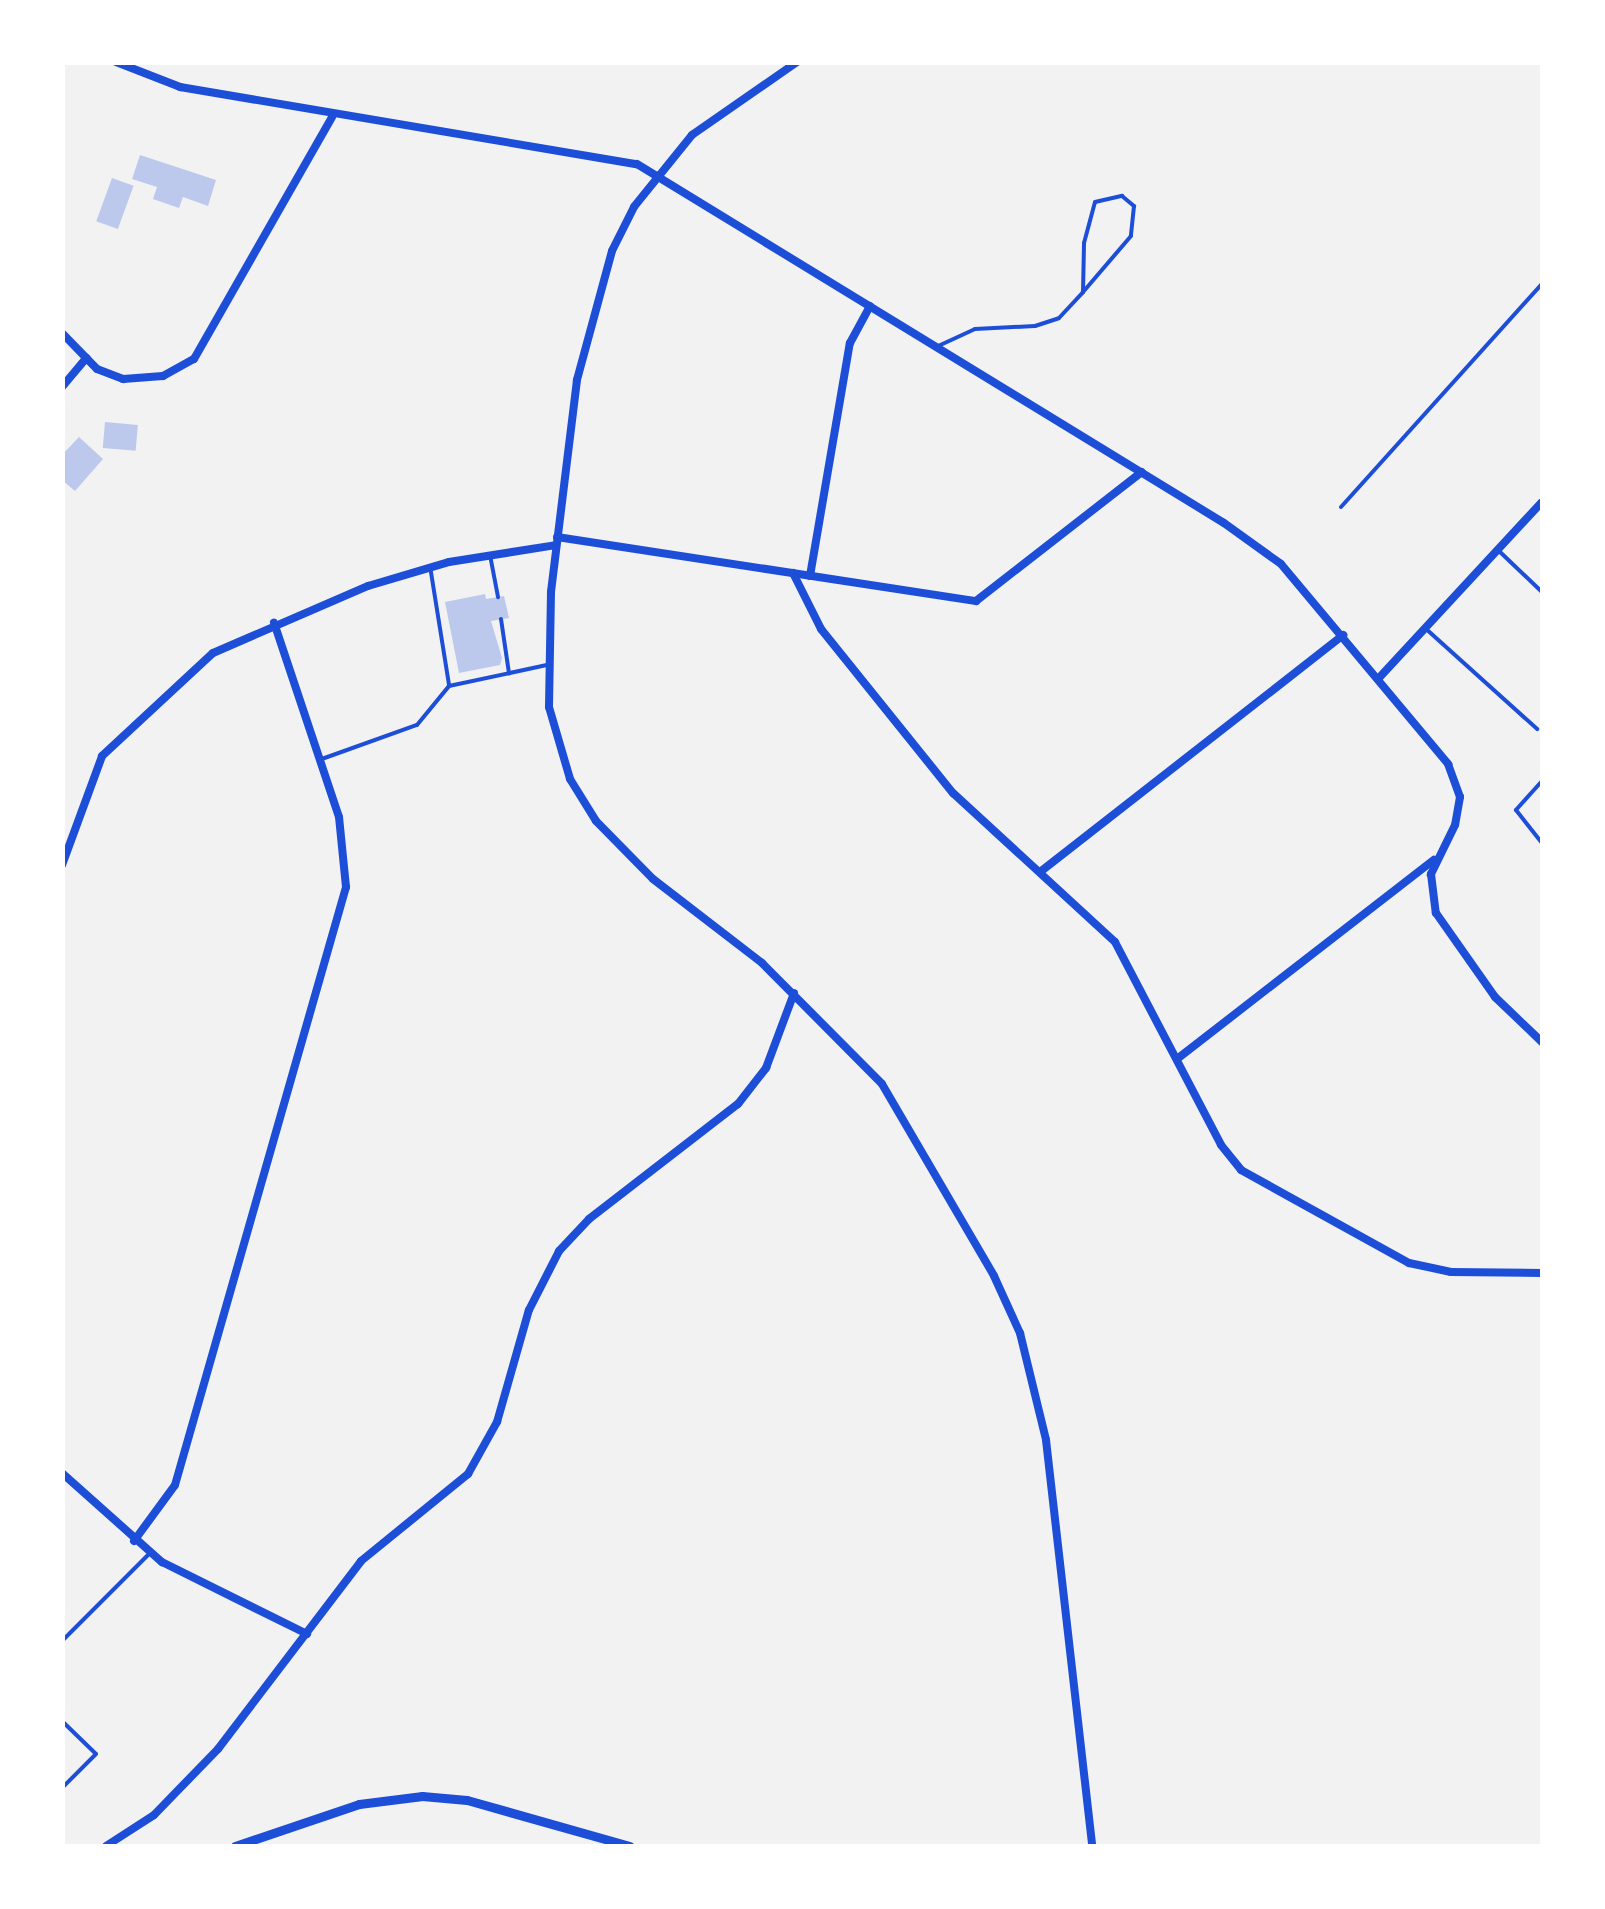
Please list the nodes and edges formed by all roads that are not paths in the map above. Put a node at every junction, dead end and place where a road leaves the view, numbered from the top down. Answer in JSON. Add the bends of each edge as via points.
{"nodes":[{"id":1,"x":116,"y":62,"type":"edge"},
{"id":2,"x":797,"y":62,"type":"edge"},
{"id":3,"x":332,"y":116,"type":"junction"},
{"id":4,"x":657,"y":174,"type":"junction"},
{"id":5,"x":1542,"y":284,"type":"edge"},
{"id":6,"x":1083,"y":292,"type":"junction"},
{"id":7,"x":870,"y":306,"type":"junction"},
{"id":8,"x":62,"y":333,"type":"edge"},
{"id":9,"x":936,"y":347,"type":"junction"},
{"id":10,"x":86,"y":358,"type":"junction"},
{"id":11,"x":62,"y":387,"type":"edge"},
{"id":12,"x":1142,"y":472,"type":"junction"},
{"id":13,"x":1542,"y":502,"type":"edge"},
{"id":14,"x":1341,"y":507,"type":"dead end"},
{"id":15,"x":557,"y":541,"type":"junction"},
{"id":16,"x":1498,"y":550,"type":"junction"},
{"id":17,"x":490,"y":555,"type":"junction"},
{"id":18,"x":430,"y":566,"type":"junction"},
{"id":19,"x":793,"y":573,"type":"junction"},
{"id":20,"x":810,"y":576,"type":"junction"},
{"id":21,"x":1542,"y":592,"type":"edge"},
{"id":22,"x":498,"y":597,"type":"dead end"},
{"id":23,"x":501,"y":619,"type":"dead end"},
{"id":24,"x":274,"y":623,"type":"junction"},
{"id":25,"x":1426,"y":628,"type":"junction"},
{"id":26,"x":1343,"y":635,"type":"junction"},
{"id":27,"x":547,"y":664,"type":"junction"},
{"id":28,"x":509,"y":673,"type":"junction"},
{"id":29,"x":1378,"y":679,"type":"junction"},
{"id":30,"x":449,"y":686,"type":"junction"},
{"id":31,"x":1538,"y":729,"type":"dead end"},
{"id":32,"x":320,"y":760,"type":"junction"},
{"id":33,"x":1542,"y":781,"type":"edge"},
{"id":34,"x":1542,"y":842,"type":"edge"},
{"id":35,"x":1437,"y":857,"type":"junction"},
{"id":36,"x":62,"y":865,"type":"edge"},
{"id":37,"x":1040,"y":872,"type":"junction"},
{"id":38,"x":794,"y":993,"type":"junction"},
{"id":39,"x":1542,"y":1042,"type":"edge"},
{"id":40,"x":1177,"y":1059,"type":"junction"},
{"id":41,"x":1542,"y":1273,"type":"edge"},
{"id":42,"x":62,"y":1473,"type":"edge"},
{"id":43,"x":134,"y":1542,"type":"junction"},
{"id":44,"x":149,"y":1554,"type":"junction"},
{"id":45,"x":65,"y":1633,"type":"edge"},
{"id":46,"x":307,"y":1634,"type":"junction"},
{"id":47,"x":62,"y":1640,"type":"edge"},
{"id":48,"x":62,"y":1721,"type":"edge"},
{"id":49,"x":62,"y":1788,"type":"edge"},
{"id":50,"x":106,"y":1846,"type":"edge"},
{"id":51,"x":235,"y":1846,"type":"edge"},
{"id":52,"x":630,"y":1846,"type":"edge"},
{"id":53,"x":1092,"y":1846,"type":"edge"}],
"edges":[{"from":1,"to":3,"type":"street","via":[[180,87]]},
{"from":2,"to":4,"type":"street","via":[[708,121]]},
{"from":3,"to":4,"type":"street","via":[[618,159]]},
{"from":3,"to":10,"type":"street","via":[[194,359],[163,376],[137,380],[110,375]]},
{"from":4,"to":7,"type":"street"},
{"from":4,"to":15,"type":"street","via":[[634,206],[594,302]]},
{"from":5,"to":14,"type":"lane"},
{"from":6,"to":6,"type":"lane","via":[[1084,242],[1094,202],[1122,196],[1134,206],[1130,236]]},
{"from":6,"to":9,"type":"lane","via":[[1059,318],[975,329]]},
{"from":7,"to":9,"type":"street"},
{"from":7,"to":20,"type":"street","via":[[850,343]]},
{"from":8,"to":10,"type":"street"},
{"from":9,"to":12,"type":"street"},
{"from":10,"to":11,"type":"street"},
{"from":12,"to":20,"type":"street","via":[[976,601]]},
{"from":12,"to":26,"type":"street","via":[[1262,549]]},
{"from":13,"to":16,"type":"street"},
{"from":15,"to":17,"type":"street"},
{"from":15,"to":19,"type":"street"},
{"from":15,"to":27,"type":"street"},
{"from":16,"to":21,"type":"lane"},
{"from":16,"to":25,"type":"street"},
{"from":17,"to":18,"type":"street"},
{"from":17,"to":22,"type":"lane"},
{"from":18,"to":24,"type":"street"},
{"from":18,"to":30,"type":"lane"},
{"from":19,"to":20,"type":"street"},
{"from":19,"to":37,"type":"street","via":[[821,629],[953,793]]},
{"from":23,"to":28,"type":"lane"},
{"from":24,"to":32,"type":"street"},
{"from":24,"to":36,"type":"street","via":[[196,665],[102,756]]},
{"from":25,"to":29,"type":"street"},
{"from":25,"to":31,"type":"lane"},
{"from":26,"to":29,"type":"street"},
{"from":26,"to":37,"type":"street"},
{"from":27,"to":28,"type":"lane"},
{"from":27,"to":38,"type":"street","via":[[561,756],[596,821],[654,879]]},
{"from":28,"to":30,"type":"lane"},
{"from":29,"to":35,"type":"street","via":[[1448,764],[1460,797],[1455,826]]},
{"from":30,"to":32,"type":"lane","via":[[416,725]]},
{"from":32,"to":43,"type":"street","via":[[346,848],[340,919],[175,1485]]},
{"from":33,"to":34,"type":"lane","via":[[1516,810]]},
{"from":35,"to":39,"type":"street","via":[[1429,890],[1436,913],[1496,998]]},
{"from":35,"to":40,"type":"street"},
{"from":37,"to":40,"type":"street","via":[[1115,942]]},
{"from":38,"to":46,"type":"street","via":[[766,1068],[738,1104],[588,1219],[559,1251],[529,1310],[480,1459],[454,1488],[361,1561]]},
{"from":38,"to":53,"type":"street","via":[[891,1096],[1020,1334],[1046,1440]]},
{"from":40,"to":41,"type":"street","via":[[1221,1145],[1258,1184],[1409,1263],[1452,1272]]},
{"from":42,"to":43,"type":"street"},
{"from":43,"to":44,"type":"street"},
{"from":44,"to":45,"type":"lane"},
{"from":44,"to":46,"type":"street"},
{"from":45,"to":47,"type":"lane"},
{"from":46,"to":50,"type":"street","via":[[205,1762],[154,1815]]},
{"from":48,"to":49,"type":"lane","via":[[96,1754]]},
{"from":51,"to":52,"type":"street","via":[[359,1804],[422,1796],[467,1800]]}]}
